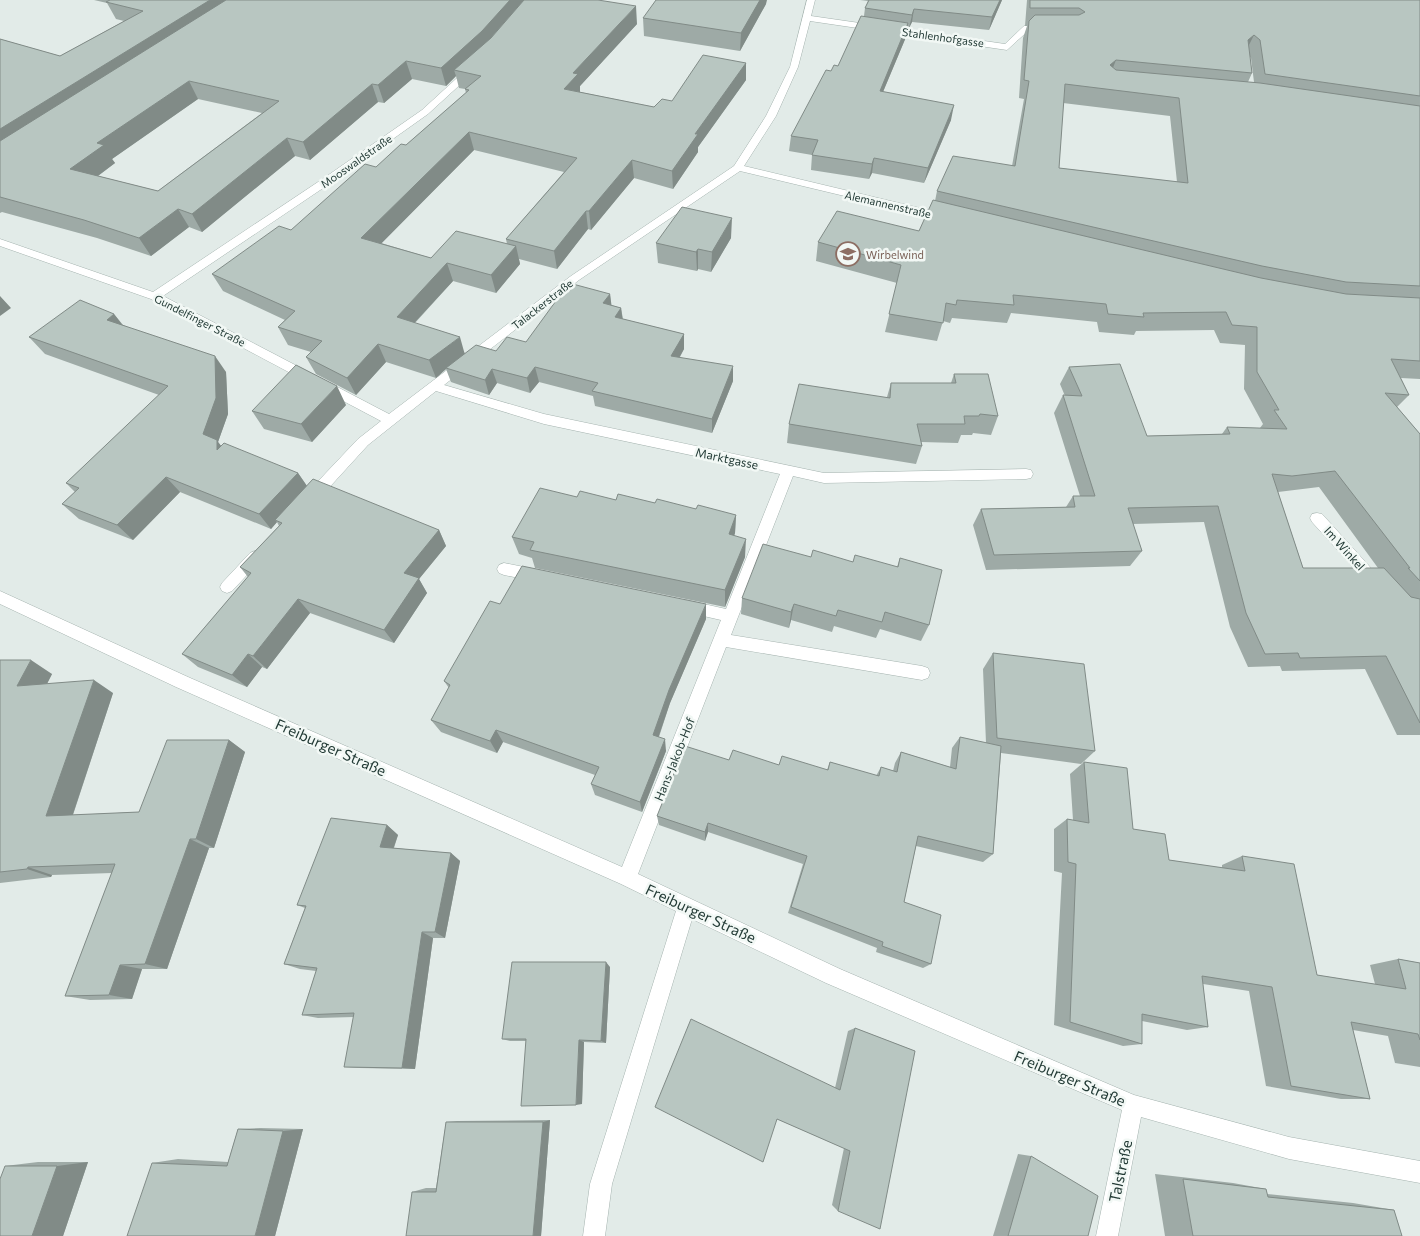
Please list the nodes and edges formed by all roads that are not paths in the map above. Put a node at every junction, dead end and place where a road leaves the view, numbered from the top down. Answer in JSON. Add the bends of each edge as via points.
{"nodes":[{"id":1,"x":811,"y":0,"type":"edge"},
{"id":2,"x":808,"y":18,"type":"junction"},
{"id":3,"x":1054,"y":29,"type":"edge"},
{"id":4,"x":483,"y":59,"type":"edge"},
{"id":5,"x":738,"y":168,"type":"junction"},
{"id":6,"x":960,"y":221,"type":"edge"},
{"id":7,"x":0,"y":242,"type":"edge"},
{"id":8,"x":155,"y":296,"type":"junction"},
{"id":9,"x":434,"y":386,"type":"junction"},
{"id":10,"x":391,"y":421,"type":"junction"},
{"id":11,"x":788,"y":471,"type":"junction"},
{"id":12,"x":1026,"y":474,"type":"dead end"},
{"id":13,"x":302,"y":507,"type":"edge"},
{"id":14,"x":1317,"y":518,"type":"dead end"},
{"id":15,"x":261,"y":551,"type":"edge"},
{"id":16,"x":504,"y":569,"type":"dead end"},
{"id":17,"x":553,"y":579,"type":"edge"},
{"id":18,"x":227,"y":587,"type":"dead end"},
{"id":19,"x":1383,"y":591,"type":"edge"},
{"id":20,"x":0,"y":597,"type":"edge"},
{"id":21,"x":676,"y":604,"type":"edge"},
{"id":22,"x":731,"y":616,"type":"junction"},
{"id":23,"x":722,"y":640,"type":"junction"},
{"id":24,"x":922,"y":673,"type":"dead end"},
{"id":25,"x":627,"y":878,"type":"junction"},
{"id":26,"x":687,"y":906,"type":"junction"},
{"id":27,"x":1133,"y":1105,"type":"junction"},
{"id":28,"x":1420,"y":1172,"type":"edge"},
{"id":29,"x":594,"y":1236,"type":"edge"},
{"id":30,"x":1107,"y":1236,"type":"edge"}],
"edges":[{"from":1,"to":2,"type":"street","name":"Talackerstraße"},
{"from":2,"to":3,"type":"street","name":"Stahlenhofgasse","via":[[1007,47],[1027,28]]},
{"from":2,"to":5,"type":"street","name":"Talackerstraße","via":[[794,67],[771,116]]},
{"from":4,"to":8,"type":"street","name":"Mooswaldstraße","via":[[425,112]]},
{"from":5,"to":6,"type":"street","name":"Alemannenstraße"},
{"from":5,"to":9,"type":"street","name":"Talackerstraße","via":[[575,278]]},
{"from":7,"to":8,"type":"street","name":"Gundelfinger Straße"},
{"from":8,"to":10,"type":"street","name":"Gundelfinger Straße"},
{"from":9,"to":10,"type":"street","name":"Talackerstraße"},
{"from":9,"to":11,"type":"street","name":"Marktgasse","via":[[544,419]]},
{"from":10,"to":13,"type":"street","name":"Talackerstraße","via":[[363,442]]},
{"from":11,"to":12,"type":"street","name":"Marktgasse","via":[[824,478]]},
{"from":11,"to":22,"type":"street","name":"Hans-Jakob-Hof"},
{"from":14,"to":19,"type":"street","name":"Im Winkel"},
{"from":15,"to":18,"type":"street"},
{"from":16,"to":17,"type":"street"},
{"from":20,"to":25,"type":"street","name":"Freiburger Straße","via":[[182,682]]},
{"from":21,"to":22,"type":"street"},
{"from":22,"to":23,"type":"street","name":"Hans-Jakob-Hof"},
{"from":23,"to":24,"type":"street"},
{"from":23,"to":25,"type":"street","name":"Hans-Jakob-Hof"},
{"from":25,"to":26,"type":"street","name":"Freiburger Straße"},
{"from":26,"to":27,"type":"street","name":"Freiburger Straße","via":[[833,976]]},
{"from":26,"to":29,"type":"street","via":[[601,1184]]},
{"from":27,"to":28,"type":"street","name":"Freiburger Straße","via":[[1289,1148]]},
{"from":27,"to":30,"type":"street","name":"Talstraße"}]}
